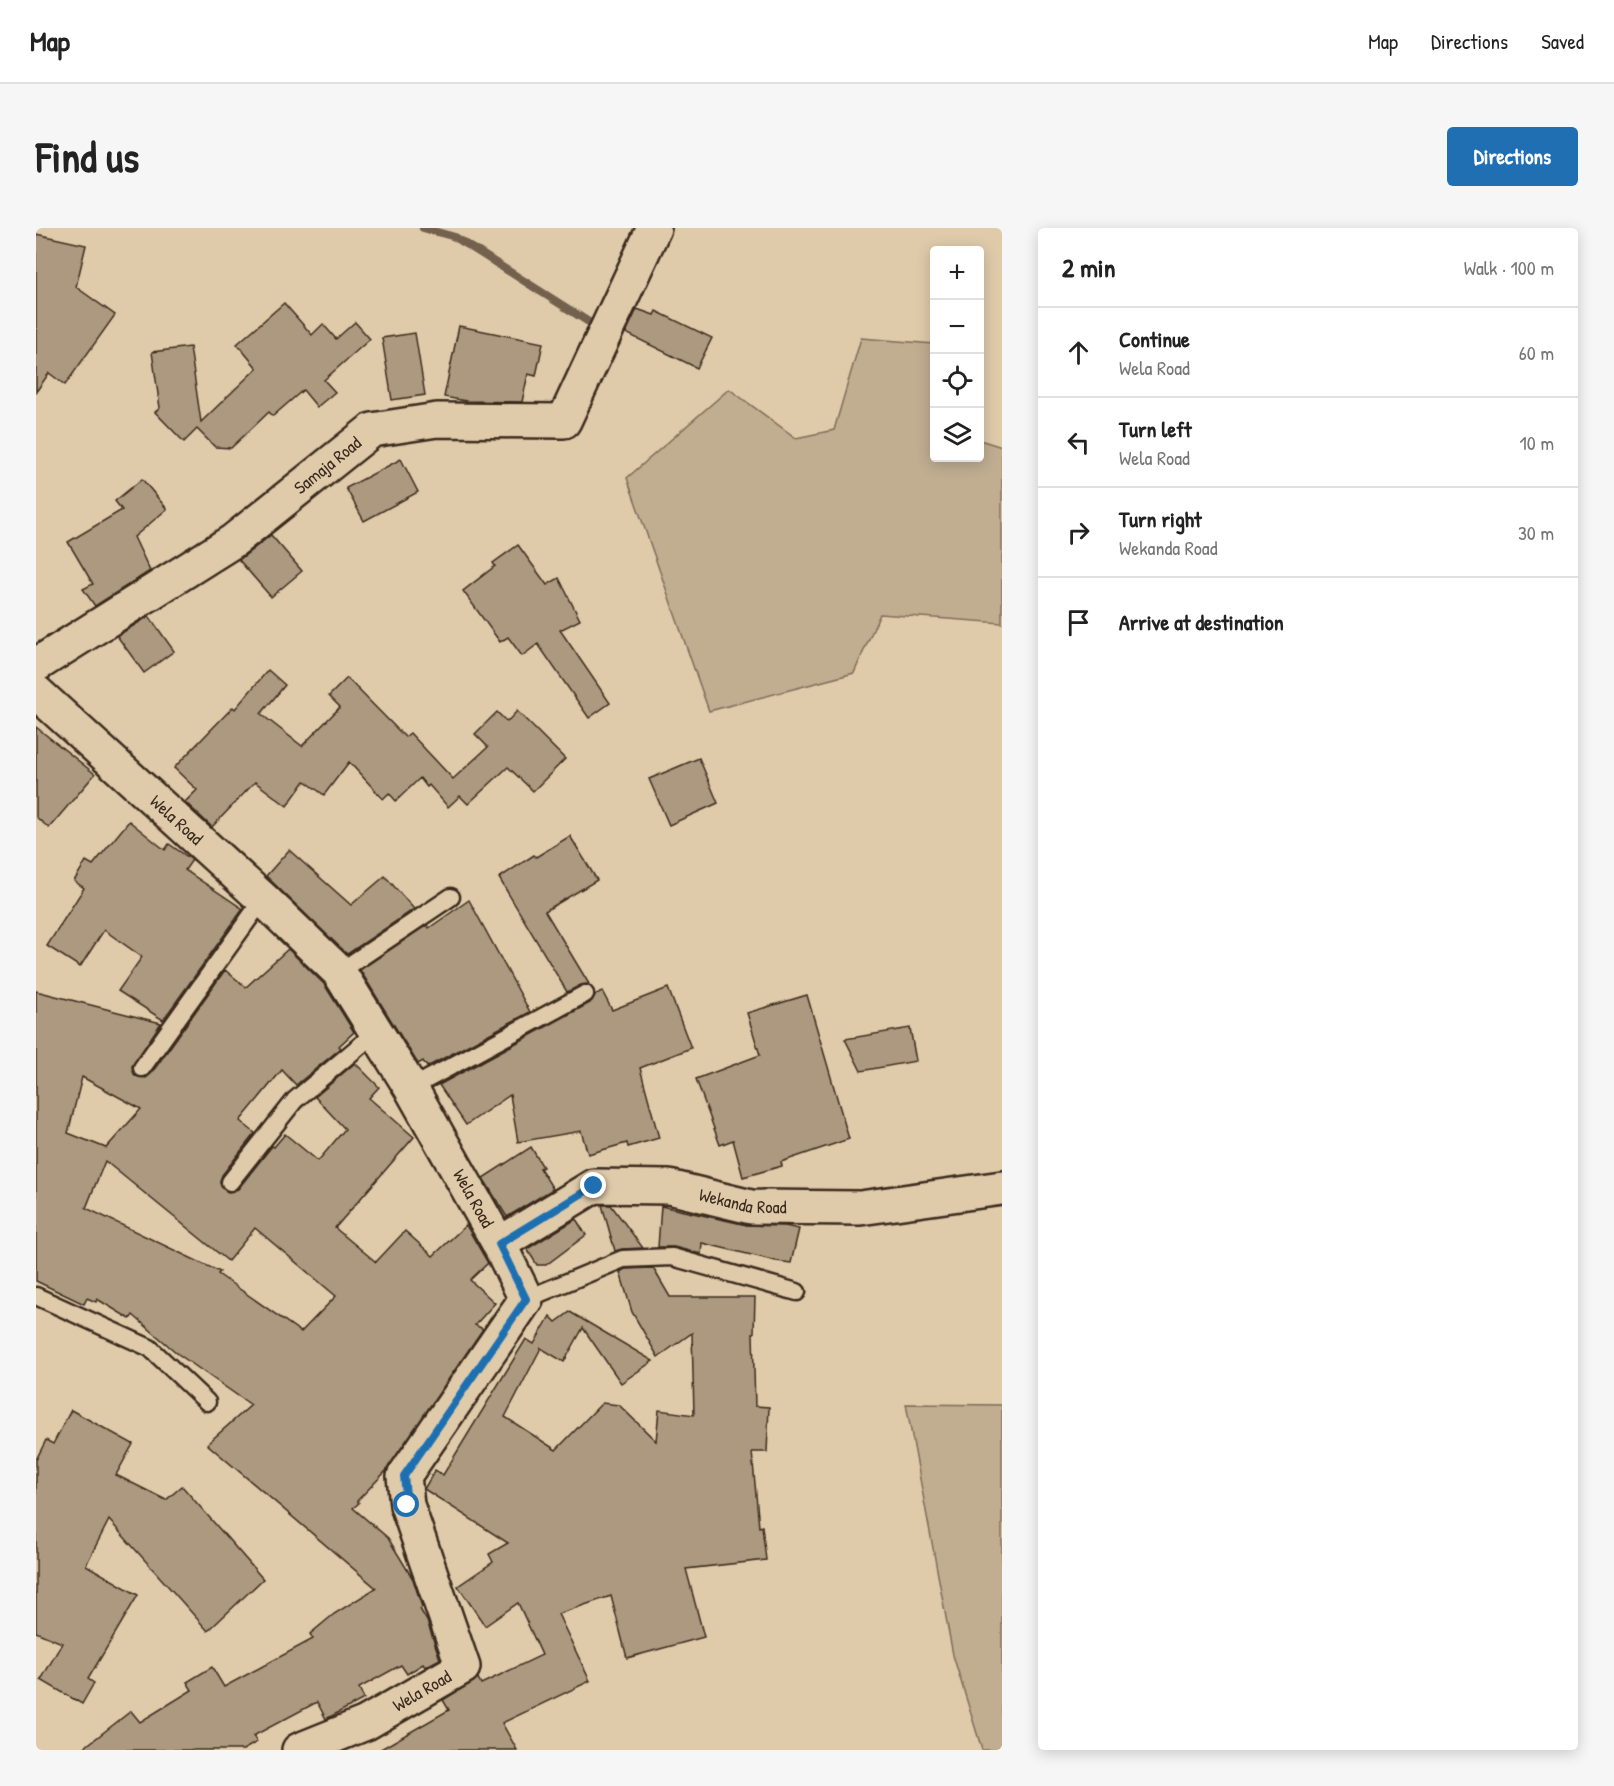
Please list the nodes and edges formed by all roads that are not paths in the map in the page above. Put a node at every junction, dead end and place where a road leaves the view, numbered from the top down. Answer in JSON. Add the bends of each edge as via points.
{"nodes":[{"id":1,"x":654,"y":228,"type":"edge"},
{"id":2,"x":36,"y":665,"type":"edge"},
{"id":3,"x":36,"y":692,"type":"edge"},
{"id":4,"x":452,"y":897,"type":"dead end"},
{"id":5,"x":263,"y":899,"type":"junction"},
{"id":6,"x":339,"y":972,"type":"junction"},
{"id":7,"x":585,"y":994,"type":"dead end"},
{"id":8,"x":375,"y":1033,"type":"junction"},
{"id":9,"x":142,"y":1068,"type":"dead end"},
{"id":10,"x":411,"y":1088,"type":"junction"},
{"id":11,"x":230,"y":1182,"type":"dead end"},
{"id":12,"x":1002,"y":1188,"type":"edge"},
{"id":13,"x":499,"y":1244,"type":"junction"},
{"id":14,"x":797,"y":1292,"type":"dead end"},
{"id":15,"x":36,"y":1296,"type":"edge"},
{"id":16,"x":526,"y":1299,"type":"junction"},
{"id":17,"x":207,"y":1402,"type":"dead end"},
{"id":18,"x":299,"y":1750,"type":"edge"}],
"edges":[{"from":1,"to":2,"type":"street","name":"Samaja Road","via":[[564,421],[437,420],[372,430],[233,541]]},
{"from":3,"to":5,"type":"street","name":"Wela Road"},
{"from":4,"to":6,"type":"lane"},
{"from":5,"to":6,"type":"street","name":"Wela Road"},
{"from":5,"to":9,"type":"lane"},
{"from":6,"to":8,"type":"street","name":"Wela Road"},
{"from":7,"to":10,"type":"lane"},
{"from":8,"to":10,"type":"street","name":"Wela Road"},
{"from":8,"to":11,"type":"lane","via":[[295,1100]]},
{"from":10,"to":13,"type":"street","name":"Wela Road"},
{"from":12,"to":13,"type":"street","name":"Wekanda Road","via":[[849,1208],[751,1207],[669,1188],[594,1186]]},
{"from":13,"to":16,"type":"street","name":"Wela Road"},
{"from":14,"to":16,"type":"lane","via":[[672,1257],[623,1259]]},
{"from":15,"to":17,"type":"lane","via":[[150,1348]]},
{"from":16,"to":18,"type":"street","name":"Wela Road","via":[[404,1476],[407,1505],[463,1667],[366,1723]]}]}
